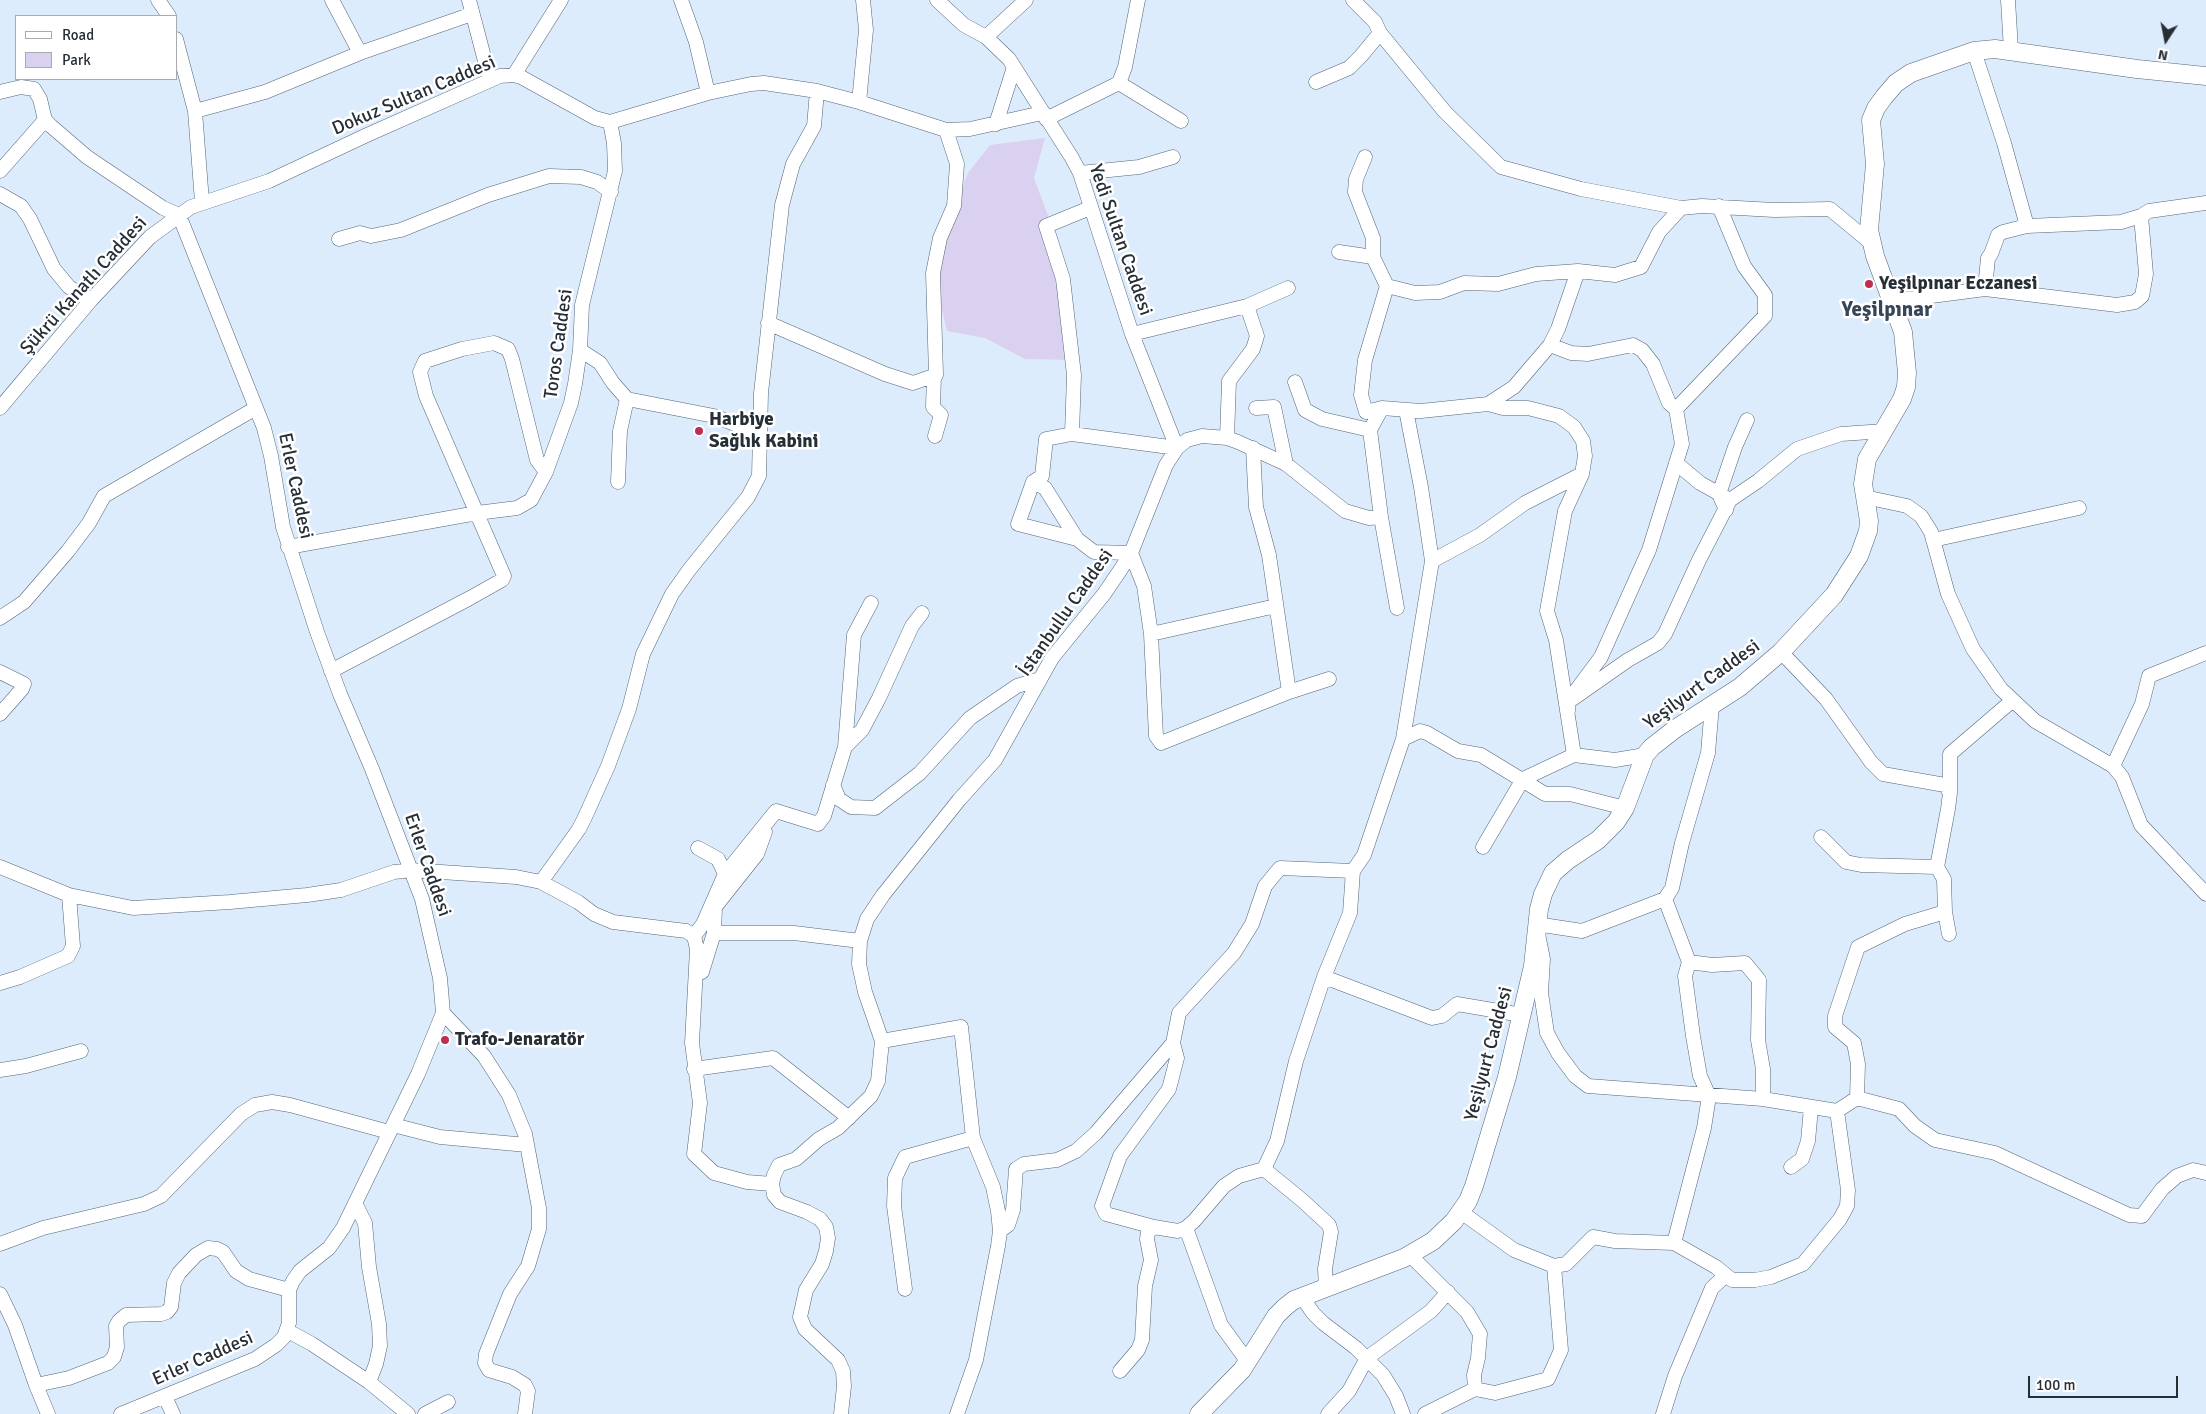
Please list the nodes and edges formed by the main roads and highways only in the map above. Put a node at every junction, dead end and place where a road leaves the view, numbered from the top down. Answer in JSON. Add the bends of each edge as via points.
{"nodes":[{"id":1,"x":2206,"y":76,"type":"edge"},
{"id":2,"x":1199,"y":1414,"type":"edge"}],
"edges":[{"from":1,"to":2,"type":"main road","name":"Yeşilyurt Caddesi","via":[[2010,50],[1974,51],[1911,73],[1896,83],[1876,108],[1871,120],[1875,164],[1870,242],[1903,332],[1907,372],[1902,399],[1867,459],[1863,484],[1869,521],[1859,556],[1834,595],[1781,652],[1740,687],[1663,737],[1645,755],[1625,808],[1606,833],[1553,873],[1543,894],[1536,924],[1533,966],[1507,1077],[1480,1169],[1461,1212],[1433,1241],[1410,1255],[1294,1300],[1276,1316],[1248,1362]]}]}
